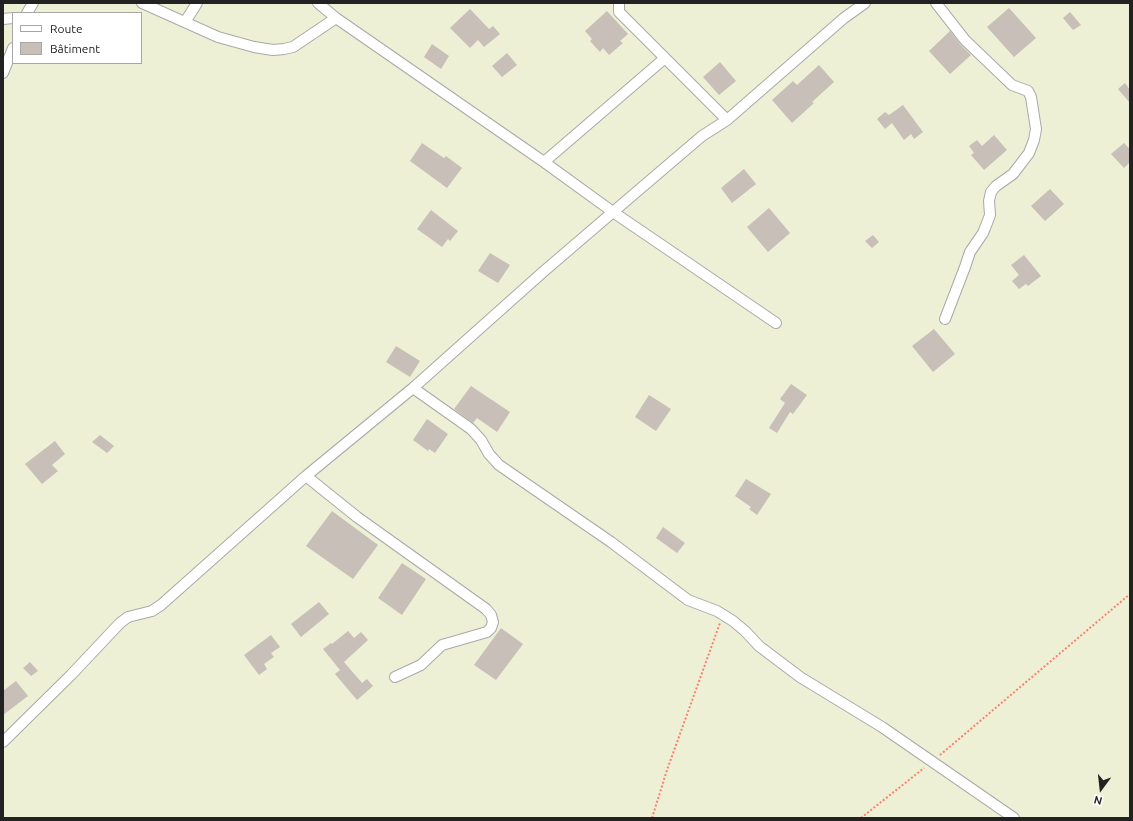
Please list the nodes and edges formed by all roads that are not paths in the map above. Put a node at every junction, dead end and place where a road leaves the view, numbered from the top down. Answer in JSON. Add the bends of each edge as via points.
{"nodes":[{"id":1,"x":33,"y":3,"type":"edge"},
{"id":2,"x":142,"y":3,"type":"edge"},
{"id":3,"x":197,"y":3,"type":"edge"},
{"id":4,"x":318,"y":3,"type":"edge"},
{"id":5,"x":619,"y":3,"type":"edge"},
{"id":6,"x":865,"y":3,"type":"edge"},
{"id":7,"x":936,"y":3,"type":"edge"},
{"id":8,"x":28,"y":12,"type":"edge"},
{"id":9,"x":336,"y":18,"type":"junction"},
{"id":10,"x":186,"y":22,"type":"junction"},
{"id":11,"x":12,"y":50,"type":"edge"},
{"id":12,"x":665,"y":58,"type":"junction"},
{"id":13,"x":3,"y":73,"type":"edge"},
{"id":14,"x":727,"y":120,"type":"junction"},
{"id":15,"x":544,"y":162,"type":"junction"},
{"id":16,"x":613,"y":212,"type":"junction"},
{"id":17,"x":945,"y":318,"type":"dead end"},
{"id":18,"x":776,"y":323,"type":"dead end"},
{"id":19,"x":412,"y":388,"type":"junction"},
{"id":20,"x":306,"y":476,"type":"junction"},
{"id":21,"x":394,"y":677,"type":"dead end"},
{"id":22,"x":3,"y":742,"type":"edge"},
{"id":23,"x":1014,"y":818,"type":"edge"}],
"edges":[{"from":1,"to":8,"type":"street"},
{"from":2,"to":10,"type":"street"},
{"from":3,"to":10,"type":"street"},
{"from":4,"to":9,"type":"street"},
{"from":5,"to":12,"type":"street","via":[[619,12]]},
{"from":6,"to":14,"type":"street","via":[[844,18]]},
{"from":7,"to":17,"type":"street","via":[[965,40],[1012,85],[1028,91],[1036,129],[1029,153],[1013,174],[991,192],[990,215],[983,233],[970,252]]},
{"from":9,"to":10,"type":"street","via":[[293,47],[284,49],[254,48],[218,37]]},
{"from":9,"to":15,"type":"street"},
{"from":11,"to":13,"type":"street"},
{"from":12,"to":14,"type":"street"},
{"from":12,"to":15,"type":"street"},
{"from":14,"to":16,"type":"street","via":[[702,136]]},
{"from":15,"to":16,"type":"street"},
{"from":16,"to":18,"type":"street"},
{"from":16,"to":19,"type":"street"},
{"from":19,"to":20,"type":"street"},
{"from":19,"to":23,"type":"street","via":[[471,429],[499,464],[611,542],[688,600],[723,614],[800,677],[882,726]]},
{"from":20,"to":21,"type":"street","via":[[357,518],[491,615],[493,622],[487,632],[442,645],[421,664]]},
{"from":20,"to":22,"type":"street","via":[[161,606],[128,617],[120,623]]}]}
